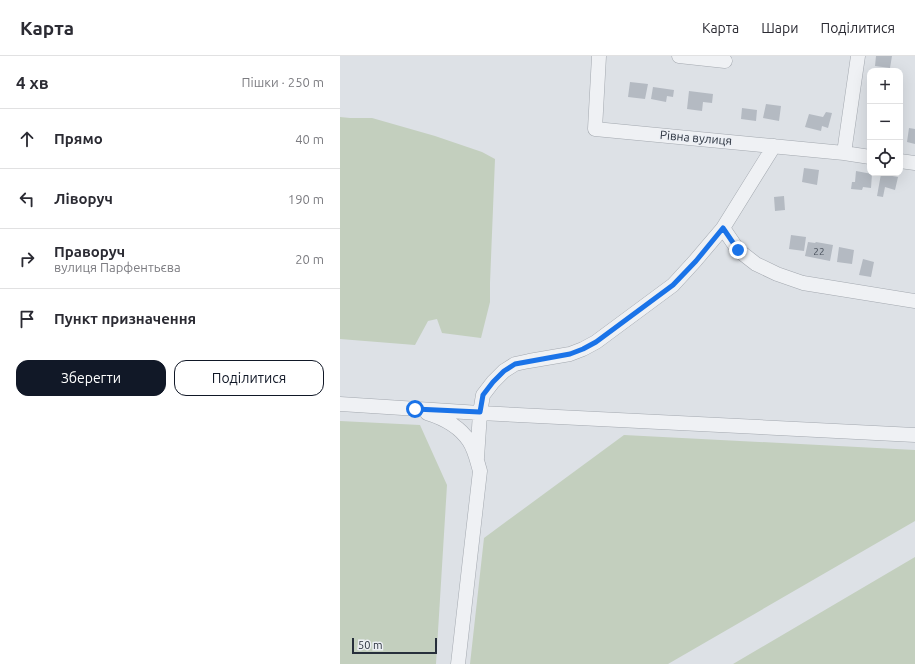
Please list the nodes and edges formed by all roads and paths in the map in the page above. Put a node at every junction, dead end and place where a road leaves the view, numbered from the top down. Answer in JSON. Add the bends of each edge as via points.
{"nodes":[{"id":1,"x":599,"y":56,"type":"edge"},
{"id":2,"x":679,"y":56,"type":"edge"},
{"id":3,"x":858,"y":56,"type":"edge"},
{"id":4,"x":725,"y":61,"type":"dead end"},
{"id":5,"x":774,"y":146,"type":"junction"},
{"id":6,"x":844,"y":153,"type":"junction"},
{"id":7,"x":867,"y":157,"type":"edge"},
{"id":8,"x":903,"y":161,"type":"edge"},
{"id":9,"x":915,"y":163,"type":"edge"},
{"id":10,"x":723,"y":228,"type":"junction"},
{"id":11,"x":915,"y":300,"type":"edge"},
{"id":12,"x":340,"y":404,"type":"edge"},
{"id":13,"x":415,"y":409,"type":"junction"},
{"id":14,"x":480,"y":412,"type":"junction"},
{"id":15,"x":915,"y":435,"type":"edge"},
{"id":16,"x":477,"y":458,"type":"junction"},
{"id":17,"x":458,"y":664,"type":"edge"}],
"edges":[{"from":1,"to":5,"type":"street","name":"Рівна вулиця","via":[[595,130]]},
{"from":2,"to":4,"type":"street"},
{"from":3,"to":6,"type":"street"},
{"from":5,"to":6,"type":"street","name":"Рівна вулиця"},
{"from":5,"to":10,"type":"street"},
{"from":6,"to":7,"type":"street","name":"Рівна вулиця"},
{"from":8,"to":9,"type":"street"},
{"from":10,"to":11,"type":"street","via":[[738,250],[756,264],[777,274],[803,283]]},
{"from":10,"to":14,"type":"street","via":[[673,285],[596,342],[570,354],[515,364],[504,371],[483,395]]},
{"from":12,"to":13,"type":"street"},
{"from":13,"to":14,"type":"street"},
{"from":13,"to":16,"type":"street","via":[[436,416],[462,432]]},
{"from":14,"to":15,"type":"street"},
{"from":14,"to":16,"type":"street"},
{"from":16,"to":17,"type":"street","via":[[480,471]]}]}
